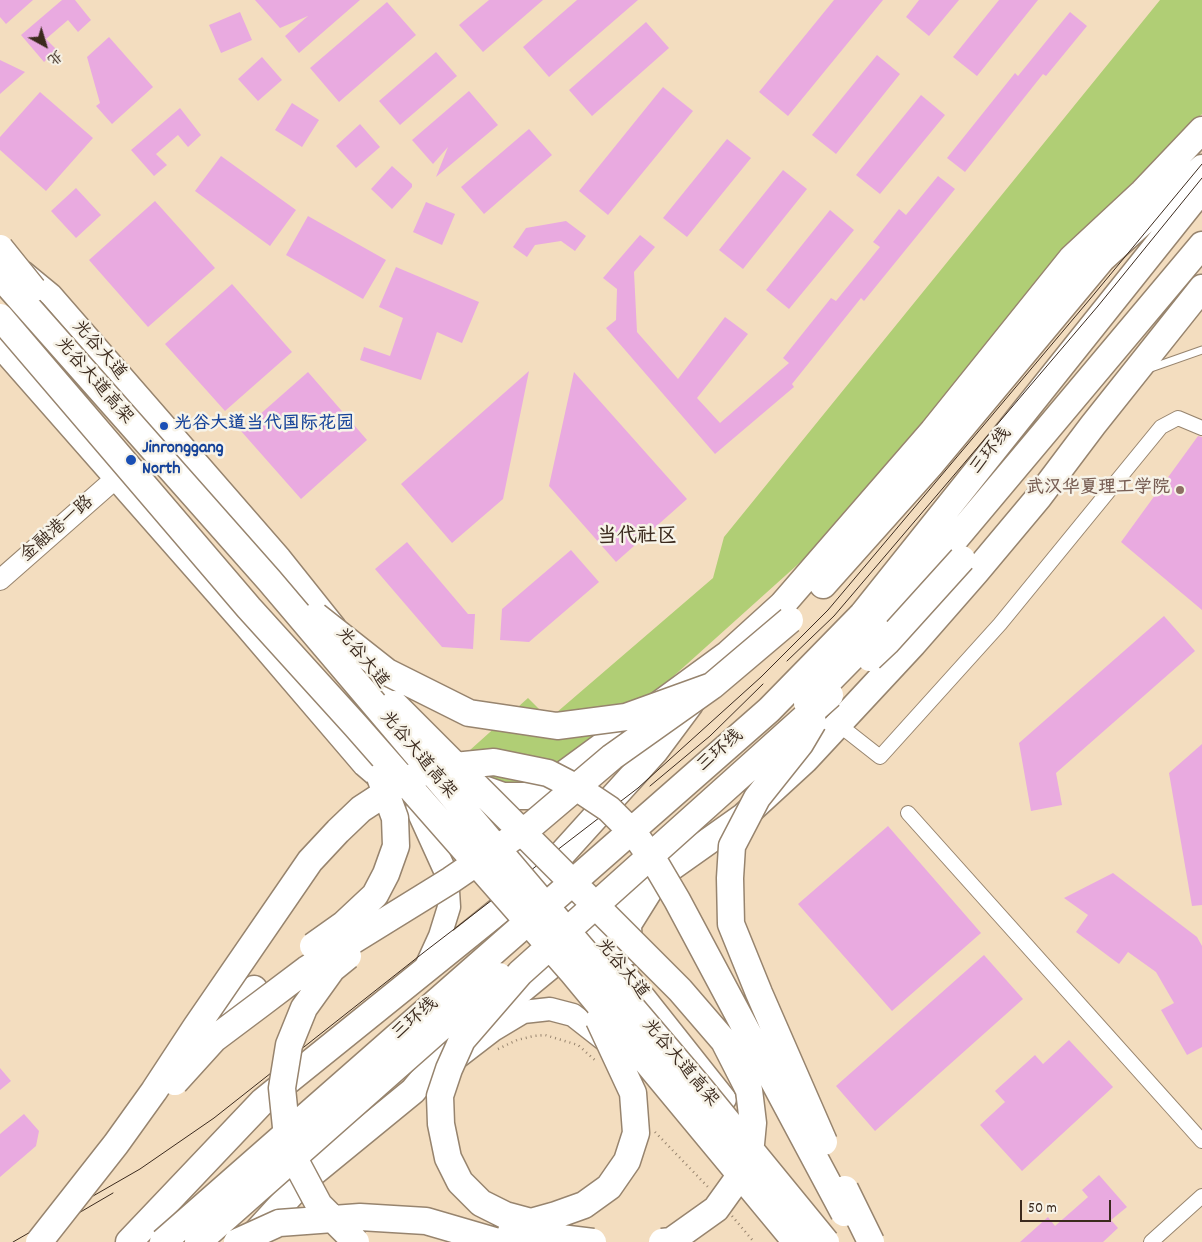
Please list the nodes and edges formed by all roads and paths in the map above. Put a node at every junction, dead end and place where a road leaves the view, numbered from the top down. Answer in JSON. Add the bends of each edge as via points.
{"nodes":[{"id":1,"x":1202,"y":130,"type":"edge"},
{"id":2,"x":1202,"y":168,"type":"edge"},
{"id":3,"x":1202,"y":189,"type":"edge"},
{"id":4,"x":1143,"y":192,"type":"junction"},
{"id":5,"x":1202,"y":245,"type":"edge"},
{"id":6,"x":0,"y":248,"type":"edge"},
{"id":7,"x":0,"y":252,"type":"edge"},
{"id":8,"x":1202,"y":255,"type":"edge"},
{"id":9,"x":0,"y":276,"type":"edge"},
{"id":10,"x":1080,"y":285,"type":"junction"},
{"id":11,"x":1202,"y":288,"type":"edge"},
{"id":12,"x":0,"y":316,"type":"edge"},
{"id":13,"x":0,"y":347,"type":"edge"},
{"id":14,"x":1202,"y":350,"type":"edge"},
{"id":15,"x":1134,"y":374,"type":"junction"},
{"id":16,"x":96,"y":386,"type":"junction"},
{"id":17,"x":1202,"y":428,"type":"edge"},
{"id":18,"x":941,"y":452,"type":"junction"},
{"id":19,"x":115,"y":479,"type":"junction"},
{"id":20,"x":1012,"y":498,"type":"junction"},
{"id":21,"x":865,"y":510,"type":"junction"},
{"id":22,"x":0,"y":580,"type":"edge"},
{"id":23,"x":269,"y":580,"type":"junction"},
{"id":24,"x":870,"y":623,"type":"junction"},
{"id":25,"x":316,"y":636,"type":"junction"},
{"id":26,"x":728,"y":654,"type":"junction"},
{"id":27,"x":712,"y":686,"type":"junction"},
{"id":28,"x":830,"y":696,"type":"junction"},
{"id":29,"x":838,"y":724,"type":"junction"},
{"id":30,"x":356,"y":726,"type":"junction"},
{"id":31,"x":465,"y":782,"type":"junction"},
{"id":32,"x":416,"y":809,"type":"junction"},
{"id":33,"x":908,"y":813,"type":"dead end"},
{"id":34,"x":662,"y":874,"type":"junction"},
{"id":35,"x":542,"y":876,"type":"junction"},
{"id":36,"x":416,"y":901,"type":"junction"},
{"id":37,"x":502,"y":908,"type":"junction"},
{"id":38,"x":591,"y":933,"type":"junction"},
{"id":39,"x":562,"y":970,"type":"junction"},
{"id":40,"x":424,"y":972,"type":"junction"},
{"id":41,"x":641,"y":993,"type":"junction"},
{"id":42,"x":497,"y":1049,"type":"dead end"},
{"id":43,"x":600,"y":1067,"type":"dead end"},
{"id":44,"x":642,"y":1068,"type":"junction"},
{"id":45,"x":154,"y":1091,"type":"junction"},
{"id":46,"x":413,"y":1092,"type":"junction"},
{"id":47,"x":650,"y":1127,"type":"dead end"},
{"id":48,"x":1202,"y":1141,"type":"edge"},
{"id":49,"x":116,"y":1144,"type":"junction"},
{"id":50,"x":713,"y":1193,"type":"dead end"},
{"id":51,"x":1202,"y":1196,"type":"edge"},
{"id":52,"x":730,"y":1214,"type":"dead end"},
{"id":53,"x":426,"y":1221,"type":"junction"},
{"id":54,"x":39,"y":1242,"type":"edge"},
{"id":55,"x":130,"y":1242,"type":"edge"},
{"id":56,"x":163,"y":1242,"type":"edge"},
{"id":57,"x":198,"y":1242,"type":"edge"},
{"id":58,"x":236,"y":1242,"type":"edge"},
{"id":59,"x":248,"y":1242,"type":"edge"},
{"id":60,"x":356,"y":1242,"type":"edge"},
{"id":61,"x":498,"y":1242,"type":"edge"},
{"id":62,"x":593,"y":1242,"type":"edge"},
{"id":63,"x":662,"y":1242,"type":"edge"},
{"id":64,"x":754,"y":1242,"type":"edge"},
{"id":65,"x":782,"y":1242,"type":"edge"},
{"id":66,"x":796,"y":1242,"type":"edge"},
{"id":67,"x":826,"y":1242,"type":"edge"},
{"id":68,"x":840,"y":1242,"type":"edge"},
{"id":69,"x":864,"y":1242,"type":"edge"},
{"id":70,"x":871,"y":1242,"type":"edge"},
{"id":71,"x":1151,"y":1242,"type":"edge"}],
"edges":[{"from":1,"to":4,"type":"highway"},
{"from":2,"to":10,"type":"highway","via":[[1102,259]]},
{"from":3,"to":24,"type":"highway","name":"三环线"},
{"from":4,"to":10,"type":"highway","via":[[1102,244]]},
{"from":4,"to":21,"type":"highway","via":[[1072,258]]},
{"from":5,"to":24,"type":"highway","name":"三环线"},
{"from":6,"to":16,"type":"highway","bridge":true,"via":[[41,299]]},
{"from":7,"to":31,"type":"main road","name":"光谷大道","via":[[51,295],[280,558],[426,740]]},
{"from":8,"to":20,"type":"highway"},
{"from":9,"to":16,"type":"highway","name":"光谷大道高架","bridge":true},
{"from":10,"to":18,"type":"highway"},
{"from":11,"to":15,"type":"highway"},
{"from":12,"to":30,"type":"highway","name":"光谷大道高架","bridge":true,"via":[[249,608]]},
{"from":13,"to":19,"type":"main road"},
{"from":14,"to":15,"type":"lane"},
{"from":15,"to":20,"type":"highway"},
{"from":15,"to":29,"type":"highway","via":[[976,572]]},
{"from":16,"to":23,"type":"highway","name":"光谷大道高架","bridge":true},
{"from":17,"to":29,"type":"street","via":[[1178,418],[1161,427],[1000,624],[880,757]]},
{"from":18,"to":21,"type":"highway"},
{"from":18,"to":27,"type":"highway","bridge":true,"via":[[790,620]]},
{"from":19,"to":22,"type":"street","name":"金融港一路"},
{"from":19,"to":32,"type":"main road","via":[[364,765]]},
{"from":20,"to":28,"type":"highway","bridge":true,"via":[[887,642]]},
{"from":21,"to":26,"type":"highway","via":[[782,605]]},
{"from":23,"to":25,"type":"highway","name":"光谷大道高架","bridge":true},
{"from":23,"to":27,"type":"highway","bridge":true,"via":[[387,672],[469,713],[557,726],[626,717]]},
{"from":24,"to":56,"type":"highway","name":"三环线","bridge":true},
{"from":24,"to":57,"type":"highway","name":"三环线","bridge":true,"via":[[791,720]]},
{"from":25,"to":63,"type":"highway","bridge":true,"via":[[369,679],[680,990],[724,1041],[749,1090],[751,1144],[744,1170],[716,1209],[671,1241]]},
{"from":25,"to":67,"type":"highway","name":"光谷大道高架","bridge":true,"via":[[700,1088]]},
{"from":26,"to":31,"type":"highway","via":[[541,791],[527,796],[503,796]]},
{"from":26,"to":35,"type":"highway","via":[[655,751]]},
{"from":27,"to":36,"type":"highway","bridge":true,"via":[[612,757],[533,824]]},
{"from":28,"to":39,"type":"highway","bridge":true,"via":[[520,973],[462,1040],[440,1096],[441,1124],[448,1158],[460,1182],[481,1203],[505,1215],[531,1222],[584,1205],[608,1187],[627,1161],[636,1133],[633,1093],[608,1036]]},
{"from":28,"to":70,"type":"highway","bridge":true,"via":[[800,744],[757,798],[732,846],[731,924],[810,1110]]},
{"from":29,"to":34,"type":"highway","via":[[805,760],[744,816]]},
{"from":30,"to":39,"type":"highway","name":"光谷大道高架","bridge":true},
{"from":30,"to":45,"type":"highway","bridge":true,"via":[[386,790],[395,818],[396,846],[375,895],[344,924],[254,989],[211,1026]]},
{"from":31,"to":35,"type":"main road","name":"光谷大道"},
{"from":32,"to":37,"type":"main road"},
{"from":32,"to":40,"type":"main road","via":[[447,875],[449,907]]},
{"from":33,"to":48,"type":"street"},
{"from":34,"to":38,"type":"highway"},
{"from":34,"to":41,"type":"main road","via":[[630,925],[631,959]]},
{"from":35,"to":37,"type":"highway"},
{"from":35,"to":38,"type":"main road","name":"光谷大道"},
{"from":36,"to":49,"type":"highway","bridge":true,"via":[[307,970],[214,1040]]},
{"from":36,"to":60,"type":"highway","bridge":true,"via":[[332,970],[304,1008],[289,1045],[282,1088],[288,1147],[319,1205]]},
{"from":37,"to":39,"type":"main road"},
{"from":37,"to":40,"type":"highway"},
{"from":38,"to":39,"type":"highway"},
{"from":38,"to":41,"type":"main road","name":"光谷大道"},
{"from":39,"to":44,"type":"main road"},
{"from":39,"to":46,"type":"highway","via":[[448,1049]]},
{"from":39,"to":66,"type":"highway","name":"光谷大道高架","bridge":true},
{"from":40,"to":55,"type":"highway","via":[[263,1101]]},
{"from":41,"to":68,"type":"main road","name":"光谷大道"},
{"from":42,"to":43,"type":"path","via":[[517,1040],[546,1035],[578,1045]]},
{"from":44,"to":46,"type":"main road","via":[[573,1015],[550,1009],[523,1012]]},
{"from":44,"to":65,"type":"main road"},
{"from":45,"to":49,"type":"highway","bridge":true},
{"from":45,"to":69,"type":"highway","bridge":true,"via":[[310,861],[361,809],[407,779],[435,768],[494,762],[527,768],[548,773],[579,789],[609,809],[636,836],[677,900],[844,1213]]},
{"from":46,"to":59,"type":"highway","via":[[303,1181]]},
{"from":47,"to":50,"type":"path"},
{"from":49,"to":54,"type":"highway","bridge":true},
{"from":51,"to":71,"type":"street"},
{"from":52,"to":64,"type":"path"},
{"from":53,"to":58,"type":"highway","bridge":true,"via":[[360,1217],[279,1223]]},
{"from":53,"to":61,"type":"highway","bridge":true},
{"from":53,"to":62,"type":"highway","bridge":true}]}
